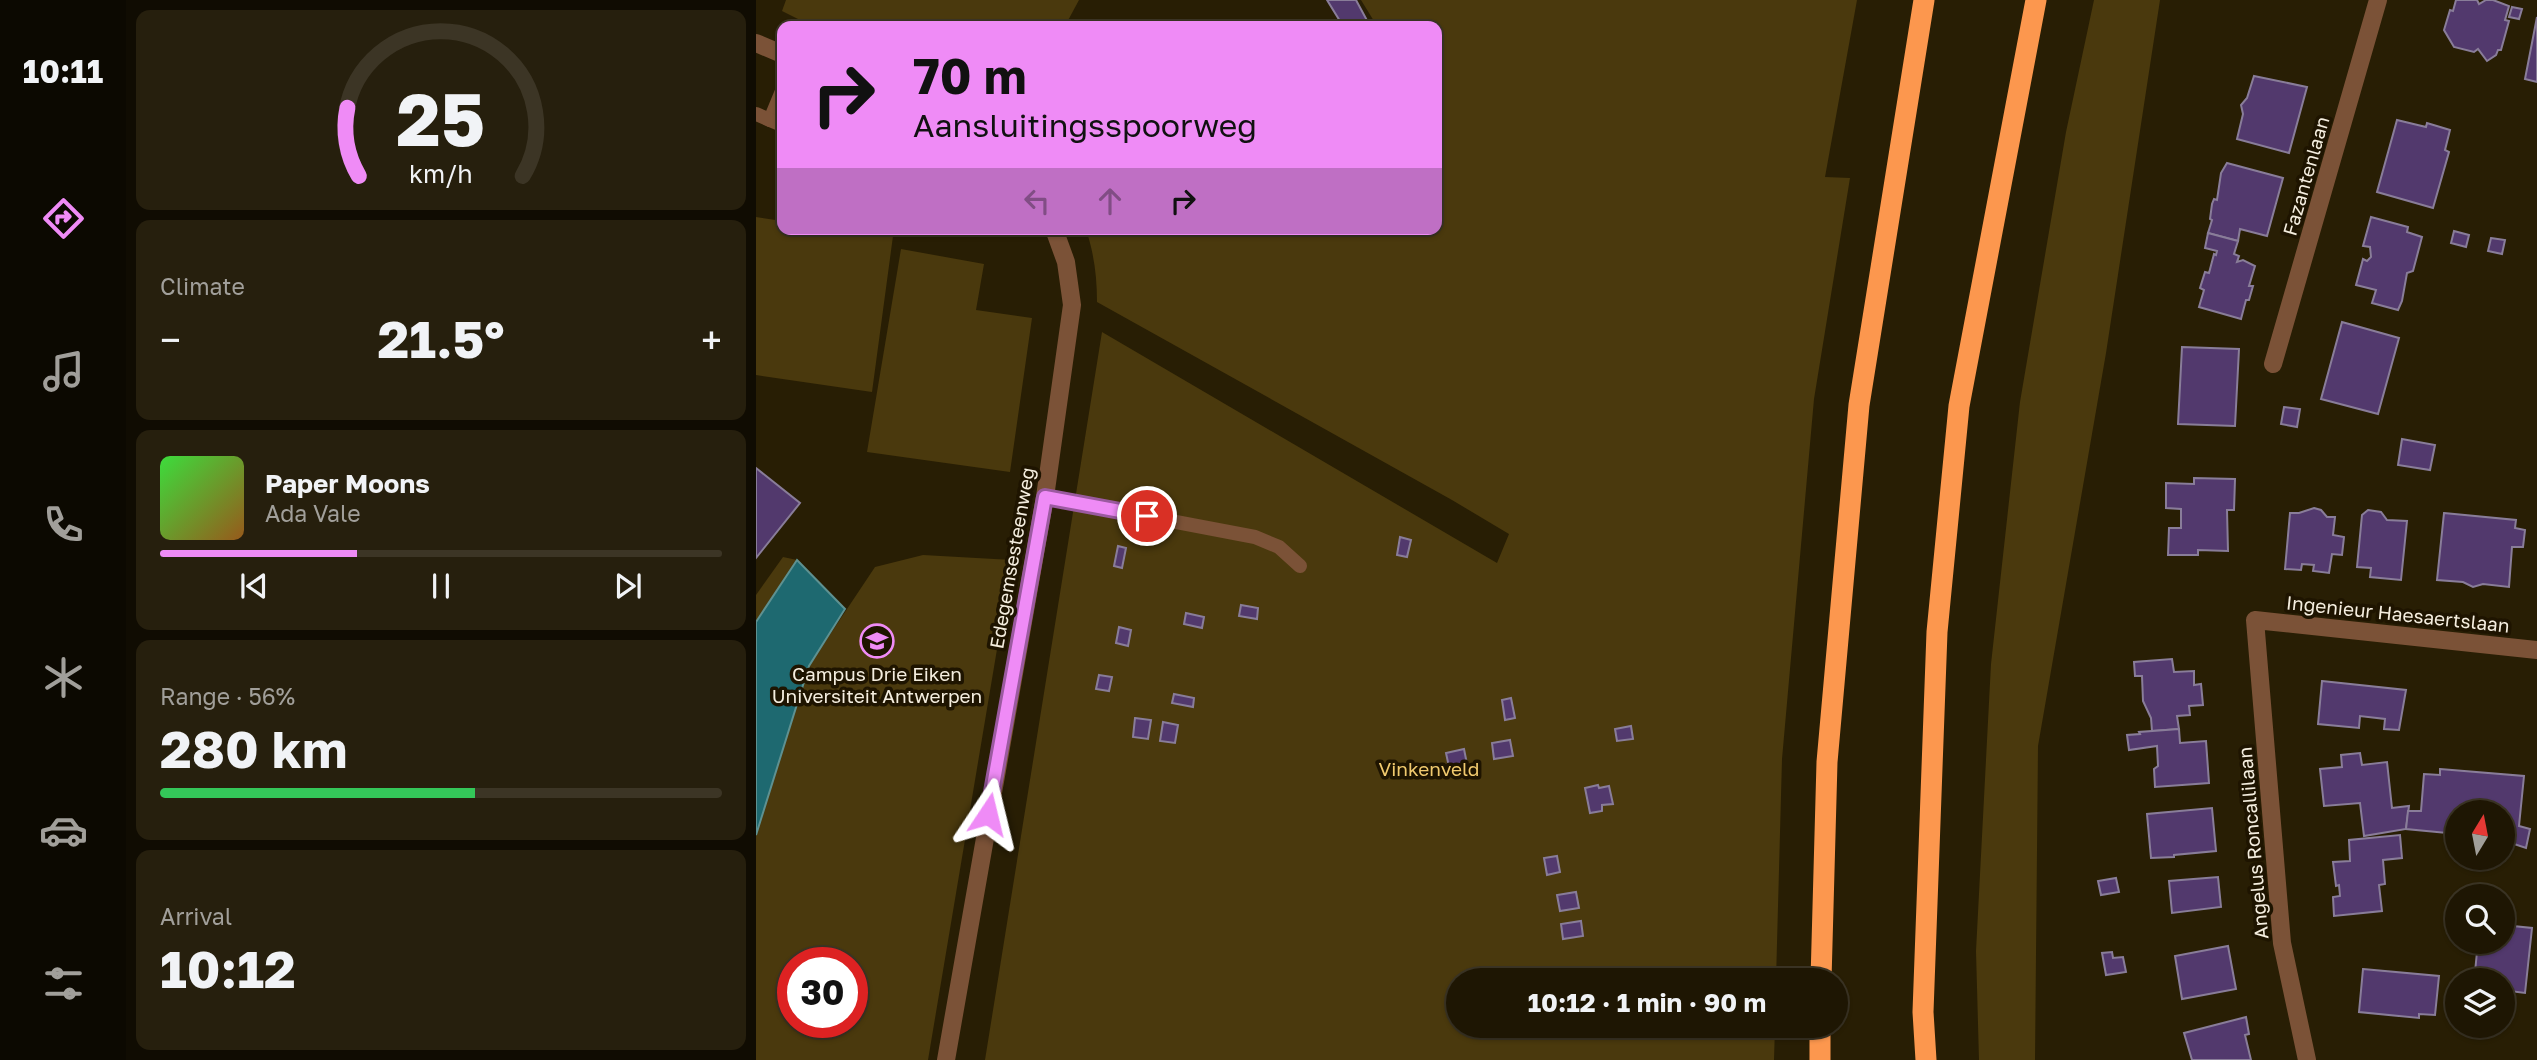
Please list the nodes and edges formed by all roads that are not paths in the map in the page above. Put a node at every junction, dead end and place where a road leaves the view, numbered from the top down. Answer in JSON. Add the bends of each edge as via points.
{"nodes":[{"id":1,"x":1924,"y":0,"type":"edge"},
{"id":2,"x":2036,"y":0,"type":"edge"},
{"id":3,"x":2378,"y":0,"type":"edge"},
{"id":4,"x":756,"y":43,"type":"edge"},
{"id":5,"x":777,"y":52,"type":"edge"},
{"id":6,"x":756,"y":114,"type":"edge"},
{"id":7,"x":776,"y":122,"type":"edge"},
{"id":8,"x":1056,"y":235,"type":"edge"},
{"id":9,"x":2273,"y":364,"type":"dead end"},
{"id":10,"x":1045,"y":497,"type":"junction"},
{"id":11,"x":1300,"y":566,"type":"dead end"},
{"id":12,"x":2255,"y":620,"type":"joint"},
{"id":13,"x":2537,"y":650,"type":"edge"},
{"id":14,"x":1821,"y":968,"type":"edge"},
{"id":15,"x":1820,"y":1038,"type":"edge"},
{"id":16,"x":946,"y":1060,"type":"edge"},
{"id":17,"x":1820,"y":1060,"type":"edge"},
{"id":18,"x":1926,"y":1060,"type":"edge"},
{"id":19,"x":2307,"y":1060,"type":"edge"}],
"edges":[{"from":1,"to":14,"type":"highway","via":[[1859,405],[1827,762]]},
{"from":2,"to":18,"type":"highway","via":[[1958,406],[1937,632],[1923,1012]]},
{"from":3,"to":9,"type":"street","name":"Fazantenlaan"},
{"from":4,"to":5,"type":"street"},
{"from":6,"to":7,"type":"lane"},
{"from":8,"to":10,"type":"street","name":"Edegemsesteenweg","via":[[1066,261],[1072,304]]},
{"from":10,"to":11,"type":"lane","via":[[1255,537],[1279,547]]},
{"from":10,"to":16,"type":"street","name":"Edegemsesteenweg"},
{"from":12,"to":13,"type":"street","name":"Ingenieur Haesaertslaan"},
{"from":12,"to":19,"type":"street","name":"Angelus Roncallilaan","via":[[2282,943]]},
{"from":15,"to":17,"type":"highway"}]}
